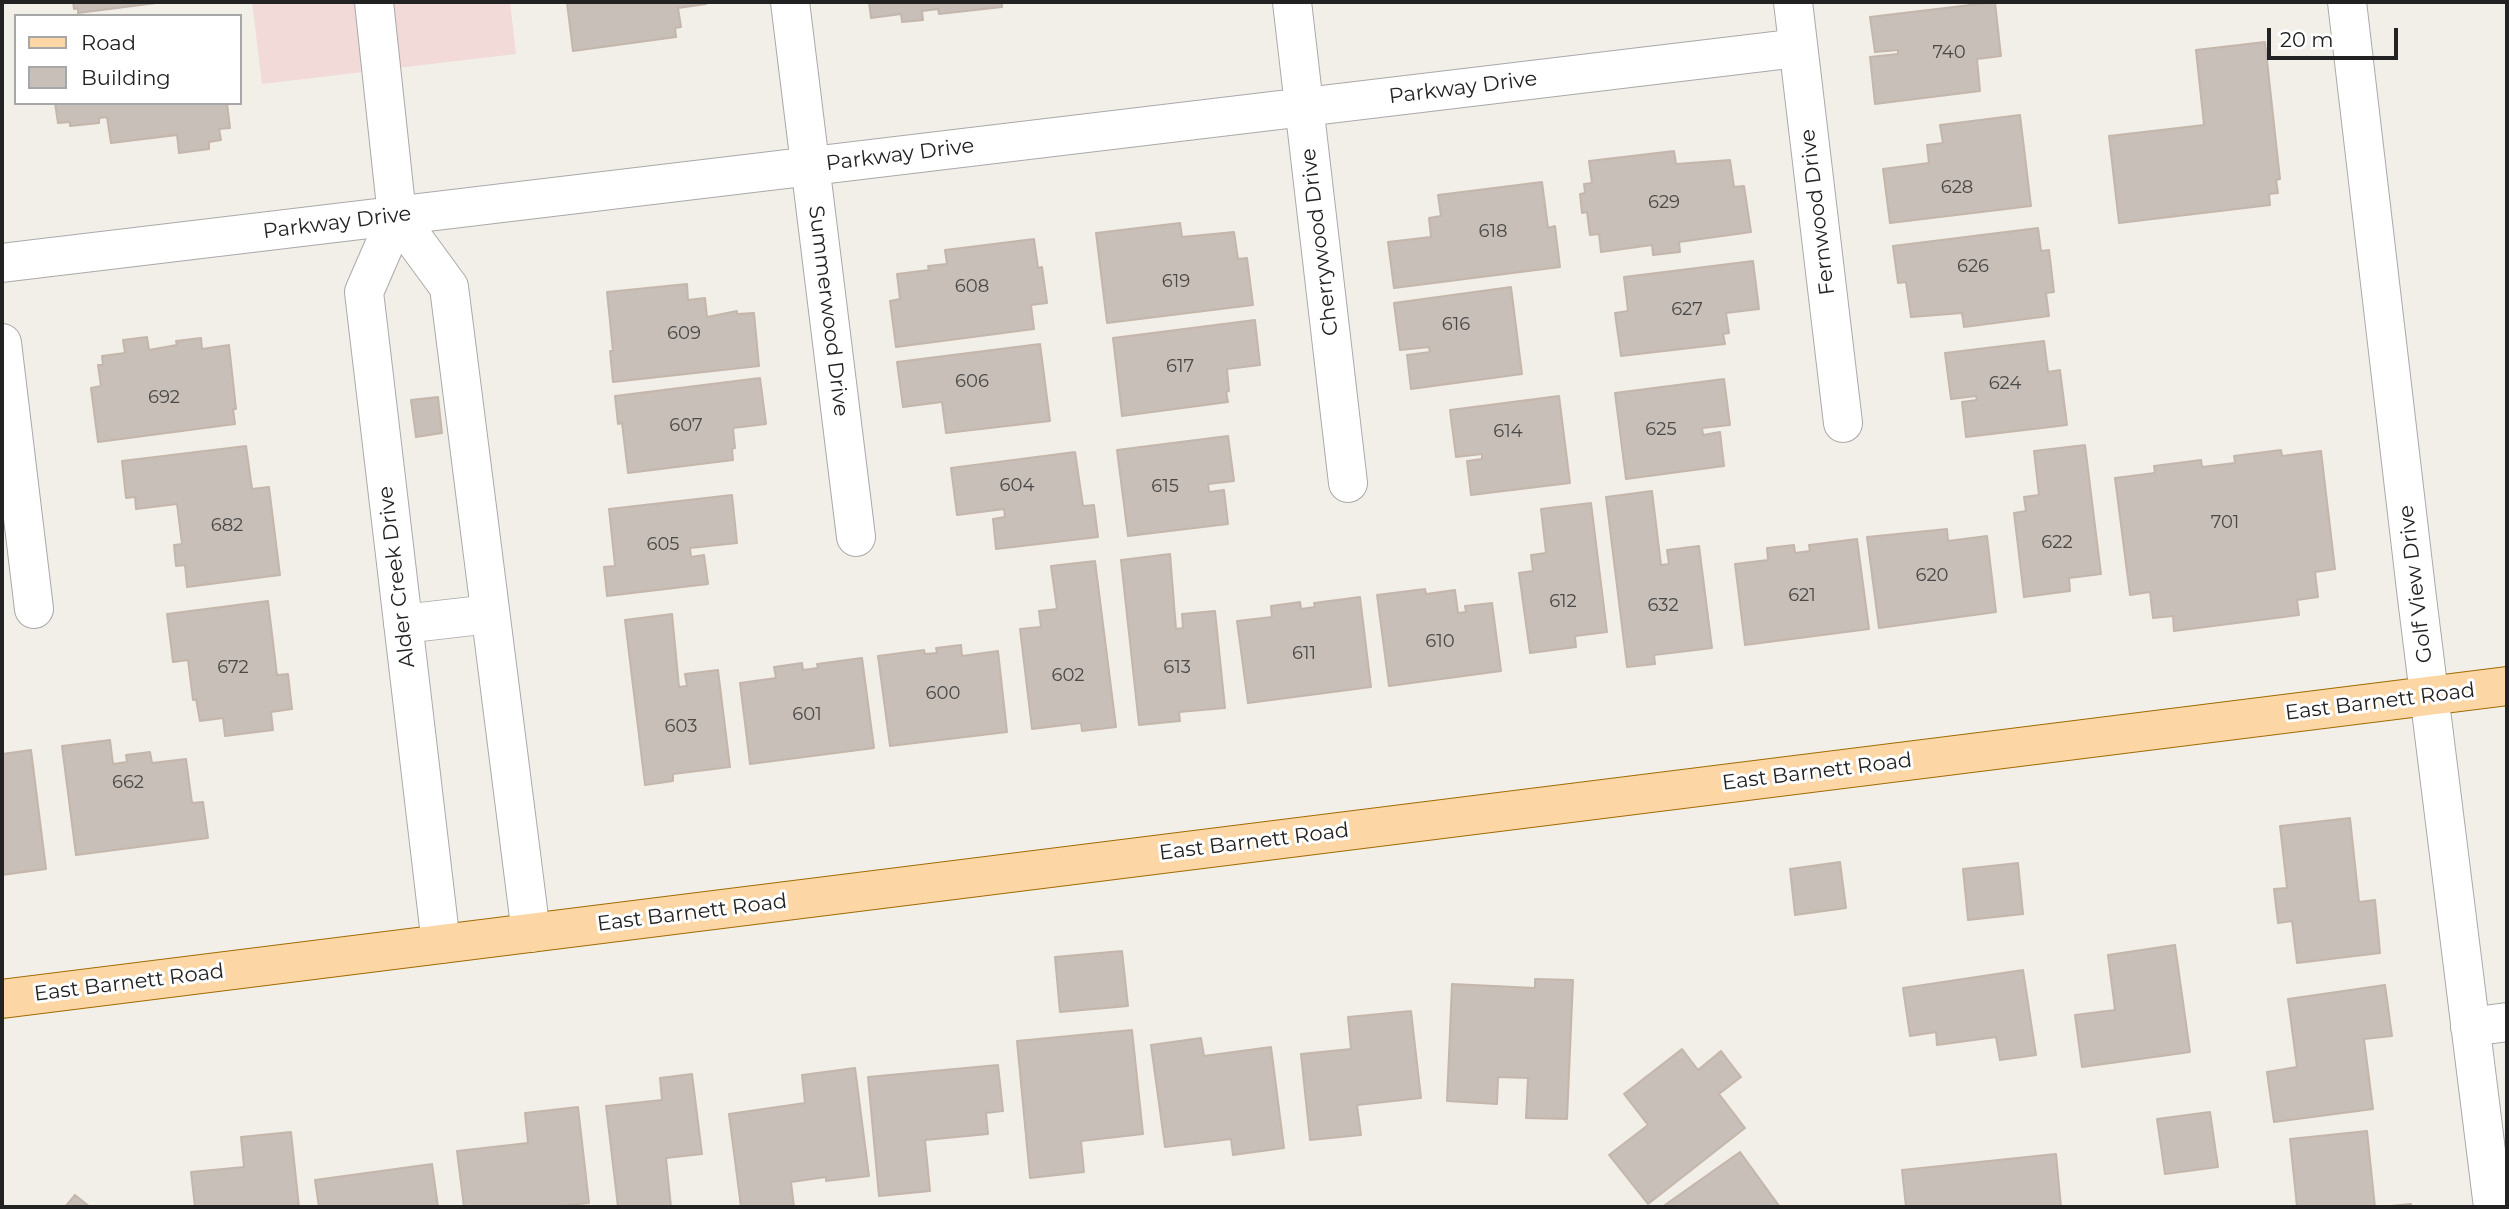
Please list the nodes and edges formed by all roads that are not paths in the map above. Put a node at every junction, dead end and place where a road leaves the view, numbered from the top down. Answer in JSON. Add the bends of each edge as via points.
{"nodes":[{"id":1,"x":374,"y":2,"type":"edge"},
{"id":2,"x":790,"y":2,"type":"edge"},
{"id":3,"x":1292,"y":2,"type":"edge"},
{"id":4,"x":1793,"y":2,"type":"edge"},
{"id":5,"x":2347,"y":2,"type":"edge"},
{"id":6,"x":1798,"y":48,"type":"junction"},
{"id":7,"x":1304,"y":106,"type":"junction"},
{"id":8,"x":810,"y":166,"type":"junction"},
{"id":9,"x":397,"y":216,"type":"junction"},
{"id":10,"x":2,"y":263,"type":"edge"},
{"id":11,"x":2,"y":343,"type":"edge"},
{"id":12,"x":1843,"y":422,"type":"dead end"},
{"id":13,"x":1348,"y":483,"type":"dead end"},
{"id":14,"x":856,"y":537,"type":"dead end"},
{"id":15,"x":33,"y":609,"type":"dead end"},
{"id":16,"x":490,"y":614,"type":"junction"},
{"id":17,"x":403,"y":624,"type":"junction"},
{"id":18,"x":2507,"y":687,"type":"edge"},
{"id":19,"x":2430,"y":696,"type":"junction"},
{"id":20,"x":531,"y":933,"type":"junction"},
{"id":21,"x":441,"y":944,"type":"junction"},
{"id":22,"x":2,"y":999,"type":"edge"},
{"id":23,"x":2489,"y":1024,"type":"edge"},
{"id":24,"x":2493,"y":1207,"type":"edge"}],
"edges":[{"from":1,"to":9,"type":"street"},
{"from":2,"to":8,"type":"street","name":"Summerwood Drive"},
{"from":3,"to":7,"type":"street","name":"Cherrywood Drive"},
{"from":4,"to":6,"type":"street","name":"Fernwood Drive"},
{"from":5,"to":19,"type":"street","name":"Golf View Drive"},
{"from":6,"to":7,"type":"street","name":"Parkway Drive"},
{"from":6,"to":12,"type":"street","name":"Fernwood Drive"},
{"from":7,"to":8,"type":"street","name":"Parkway Drive"},
{"from":7,"to":13,"type":"street","name":"Cherrywood Drive"},
{"from":8,"to":9,"type":"street","name":"Parkway Drive"},
{"from":8,"to":14,"type":"street","name":"Summerwood Drive"},
{"from":9,"to":10,"type":"street","name":"Parkway Drive"},
{"from":9,"to":16,"type":"street","via":[[449,287]]},
{"from":9,"to":17,"type":"street","name":"Alder Creek Drive","via":[[363,292]]},
{"from":11,"to":15,"type":"street"},
{"from":16,"to":17,"type":"street"},
{"from":16,"to":20,"type":"street"},
{"from":17,"to":21,"type":"street","name":"Alder Creek Drive"},
{"from":18,"to":19,"type":"main road","name":"East Barnett Road"},
{"from":19,"to":20,"type":"main road","name":"East Barnett Road"},
{"from":19,"to":23,"type":"street","name":"Golf View Drive"},
{"from":20,"to":21,"type":"main road","name":"East Barnett Road"},
{"from":21,"to":22,"type":"main road","name":"East Barnett Road"},
{"from":23,"to":24,"type":"street","name":"Golf View Drive"}]}
